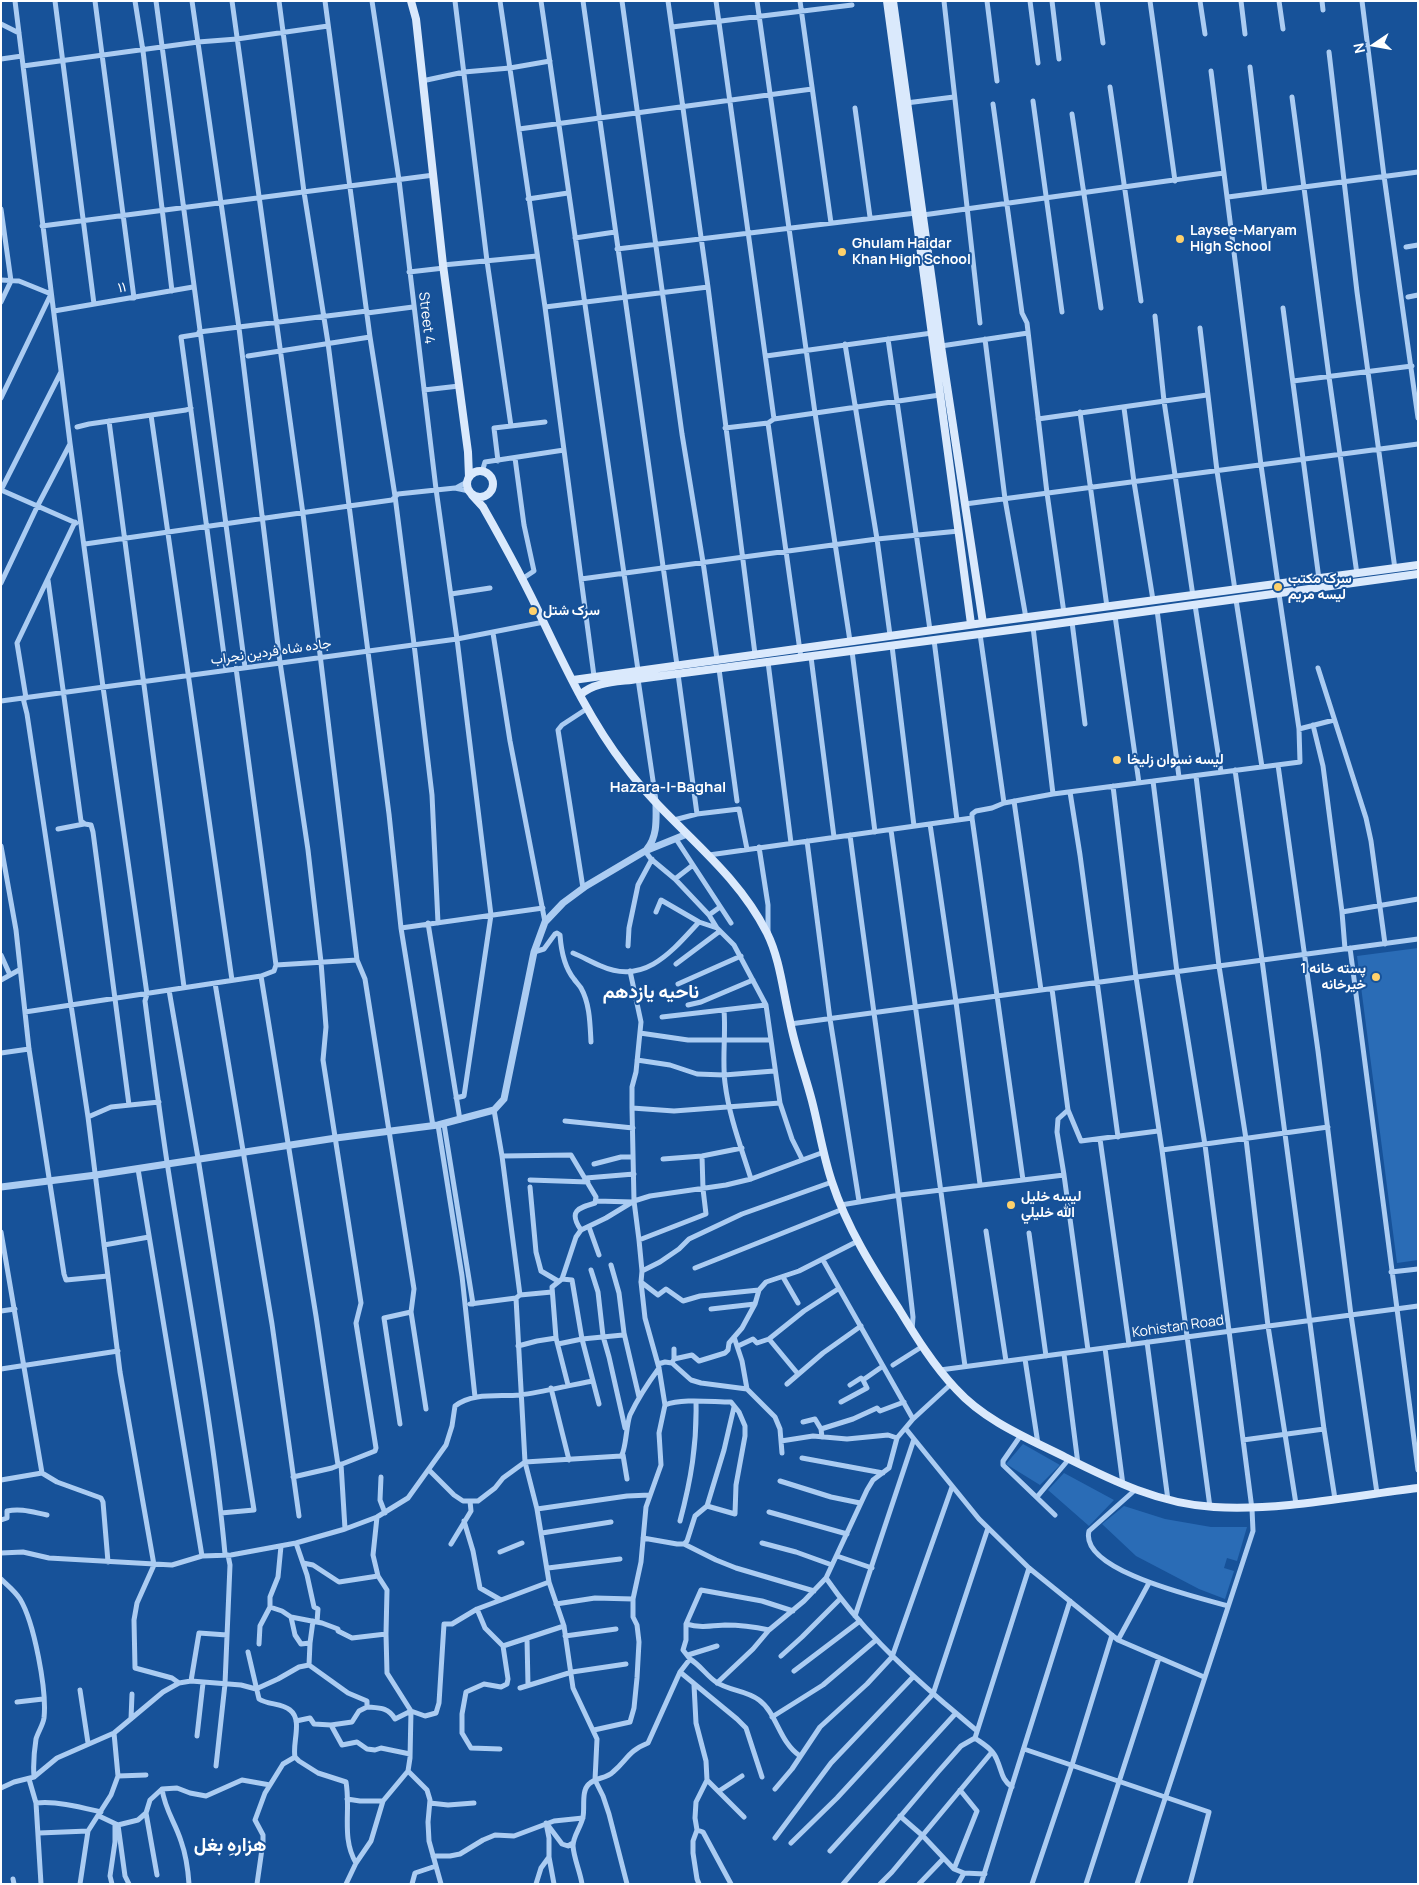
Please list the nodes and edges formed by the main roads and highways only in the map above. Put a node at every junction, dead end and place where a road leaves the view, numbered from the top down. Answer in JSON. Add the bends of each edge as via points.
{"nodes":[{"id":1,"x":411,"y":1,"type":"edge"},
{"id":2,"x":416,"y":1,"type":"edge"},
{"id":3,"x":887,"y":1,"type":"edge"},
{"id":4,"x":894,"y":1,"type":"edge"},
{"id":5,"x":416,"y":19,"type":"junction"},
{"id":6,"x":919,"y":214,"type":"junction"},
{"id":7,"x":926,"y":260,"type":"junction"},
{"id":8,"x":466,"y":439,"type":"junction"},
{"id":9,"x":481,"y":471,"type":"junction"},
{"id":10,"x":468,"y":480,"type":"junction"},
{"id":11,"x":470,"y":493,"type":"junction"},
{"id":12,"x":490,"y":493,"type":"junction"},
{"id":13,"x":497,"y":532,"type":"junction"},
{"id":14,"x":1418,"y":566,"type":"edge"},
{"id":15,"x":1418,"y":574,"type":"edge"},
{"id":16,"x":1293,"y":582,"type":"junction"},
{"id":17,"x":1266,"y":586,"type":"junction"},
{"id":18,"x":1294,"y":592,"type":"junction"},
{"id":19,"x":1267,"y":596,"type":"junction"},
{"id":20,"x":983,"y":623,"type":"junction"},
{"id":21,"x":971,"y":624,"type":"junction"},
{"id":22,"x":573,"y":680,"type":"junction"},
{"id":23,"x":580,"y":695,"type":"junction"},
{"id":24,"x":1418,"y":1488,"type":"edge"}],
"edges":[{"from":1,"to":5,"type":"main road"},
{"from":2,"to":5,"type":"main road"},
{"from":3,"to":6,"type":"main road"},
{"from":4,"to":6,"type":"main road"},
{"from":5,"to":8,"type":"main road"},
{"from":6,"to":7,"type":"main road"},
{"from":7,"to":20,"type":"main road"},
{"from":7,"to":21,"type":"main road","via":[[932,332]]},
{"from":8,"to":9,"type":"main road"},
{"from":8,"to":10,"type":"main road"},
{"from":9,"to":10,"type":"main road","via":[[472,474]]},
{"from":9,"to":12,"type":"main road","via":[[492,479]]},
{"from":10,"to":11,"type":"main road"},
{"from":11,"to":12,"type":"main road","via":[[481,498]]},
{"from":11,"to":13,"type":"main road","via":[[483,507]]},
{"from":12,"to":13,"type":"main road","via":[[488,505]]},
{"from":13,"to":22,"type":"main road"},
{"from":14,"to":16,"type":"main road"},
{"from":15,"to":18,"type":"main road"},
{"from":16,"to":17,"type":"main road"},
{"from":16,"to":18,"type":"main road"},
{"from":17,"to":19,"type":"main road"},
{"from":17,"to":20,"type":"main road"},
{"from":18,"to":19,"type":"main road"},
{"from":19,"to":23,"type":"main road","via":[[638,679],[596,686]]},
{"from":20,"to":21,"type":"main road"},
{"from":21,"to":22,"type":"main road"},
{"from":22,"to":23,"type":"main road"},
{"from":23,"to":24,"type":"main road","via":[[624,766],[739,889],[768,935],[832,1182],[842,1207],[880,1281],[912,1331],[951,1384],[973,1406],[1021,1436],[1078,1465],[1168,1501],[1252,1509]]}]}
